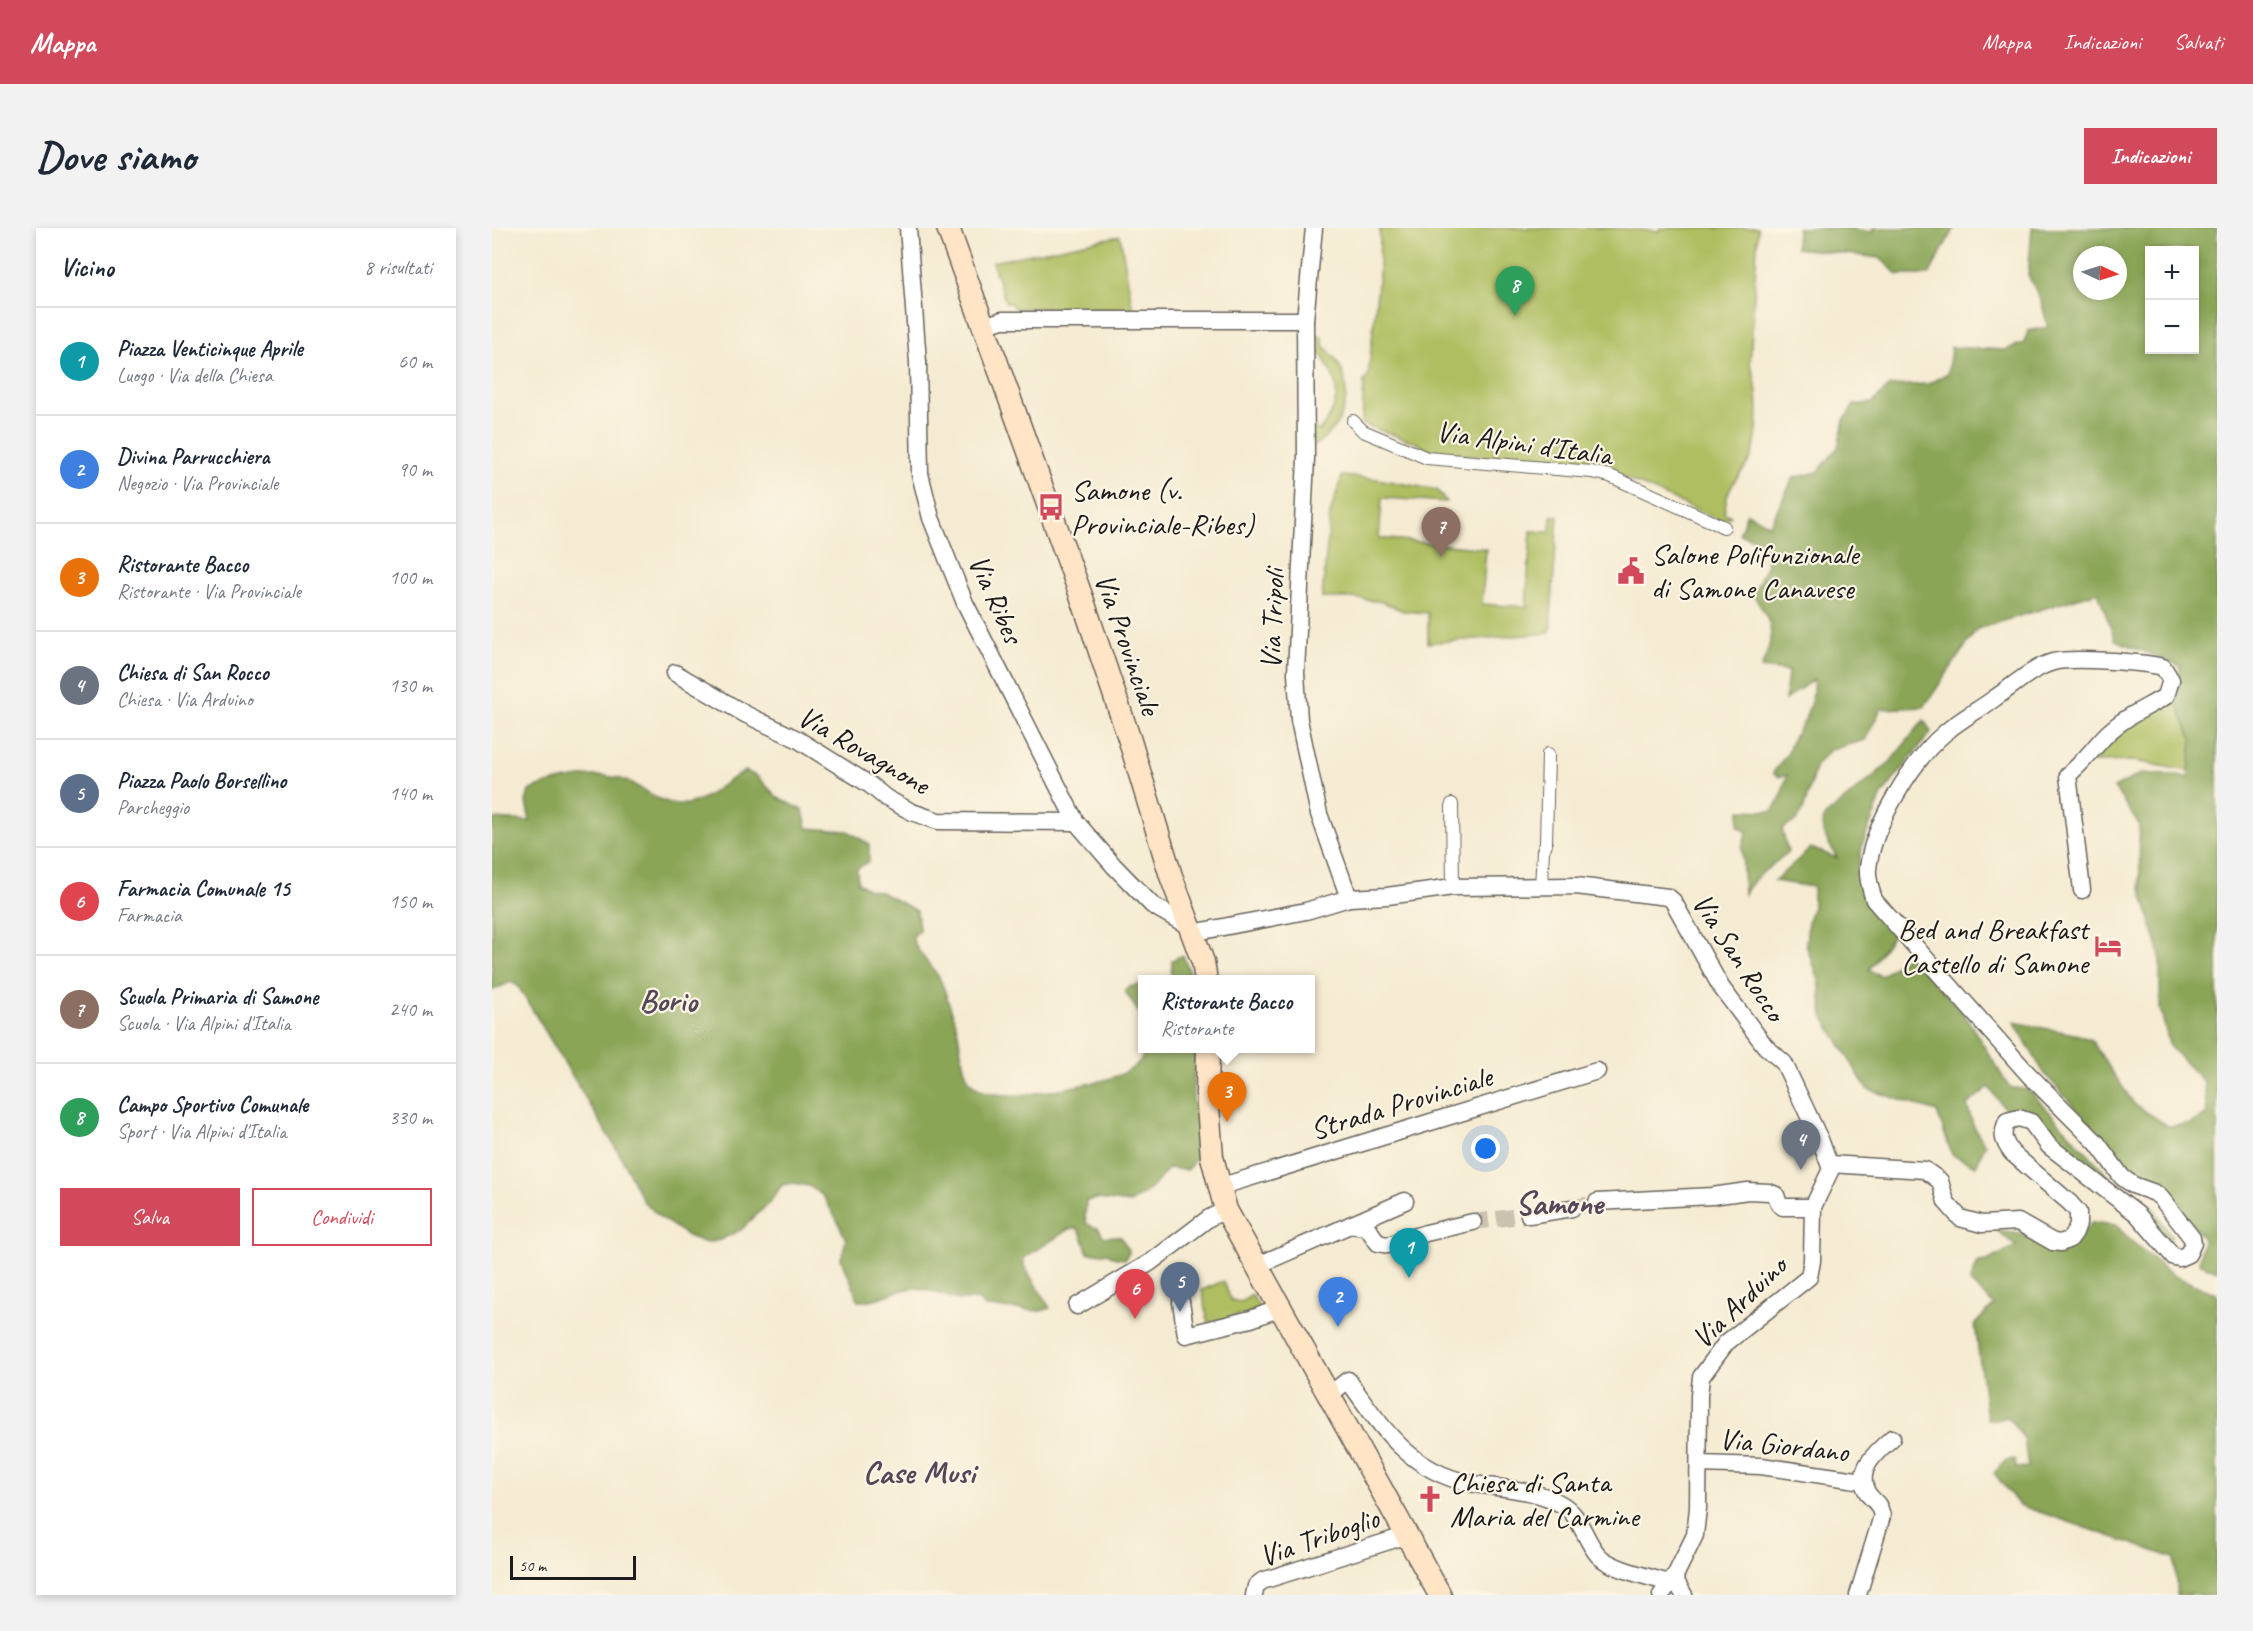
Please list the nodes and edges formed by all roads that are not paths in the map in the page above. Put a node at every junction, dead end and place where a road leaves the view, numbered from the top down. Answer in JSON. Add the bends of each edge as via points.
{"nodes":[{"id":1,"x":908,"y":228,"type":"edge"},
{"id":2,"x":948,"y":228,"type":"edge"},
{"id":3,"x":1314,"y":228,"type":"edge"},
{"id":4,"x":1305,"y":320,"type":"junction"},
{"id":5,"x":984,"y":326,"type":"junction"},
{"id":6,"x":1353,"y":421,"type":"dead end"},
{"id":7,"x":1724,"y":527,"type":"dead end"},
{"id":8,"x":675,"y":673,"type":"dead end"},
{"id":9,"x":1548,"y":754,"type":"dead end"},
{"id":10,"x":1452,"y":804,"type":"dead end"},
{"id":11,"x":1076,"y":822,"type":"junction"},
{"id":12,"x":1453,"y":887,"type":"junction"},
{"id":13,"x":1541,"y":887,"type":"junction"},
{"id":14,"x":2082,"y":890,"type":"dead end"},
{"id":15,"x":1349,"y":898,"type":"junction"},
{"id":16,"x":1191,"y":930,"type":"junction"},
{"id":17,"x":1204,"y":975,"type":"edge"},
{"id":18,"x":1208,"y":1053,"type":"edge"},
{"id":19,"x":1597,"y":1071,"type":"dead end"},
{"id":20,"x":1830,"y":1164,"type":"junction"},
{"id":21,"x":1220,"y":1187,"type":"junction"},
{"id":22,"x":1405,"y":1201,"type":"dead end"},
{"id":23,"x":1597,"y":1202,"type":"tunnel mouth"},
{"id":24,"x":1813,"y":1207,"type":"junction"},
{"id":25,"x":1572,"y":1208,"type":"tunnel mouth"},
{"id":26,"x":1226,"y":1210,"type":"junction"},
{"id":27,"x":1529,"y":1215,"type":"tunnel mouth"},
{"id":28,"x":1473,"y":1222,"type":"tunnel mouth"},
{"id":29,"x":1350,"y":1225,"type":"junction"},
{"id":30,"x":1256,"y":1266,"type":"junction"},
{"id":31,"x":1181,"y":1302,"type":"dead end"},
{"id":32,"x":1077,"y":1306,"type":"dead end"},
{"id":33,"x":1280,"y":1308,"type":"junction"},
{"id":34,"x":1328,"y":1396,"type":"junction"},
{"id":35,"x":1892,"y":1438,"type":"dead end"},
{"id":36,"x":1699,"y":1464,"type":"junction"},
{"id":37,"x":1863,"y":1481,"type":"junction"},
{"id":38,"x":1408,"y":1535,"type":"junction"},
{"id":39,"x":1668,"y":1586,"type":"edge"},
{"id":40,"x":1254,"y":1595,"type":"edge"},
{"id":41,"x":1440,"y":1595,"type":"edge"},
{"id":42,"x":1684,"y":1595,"type":"edge"},
{"id":43,"x":1858,"y":1595,"type":"edge"}],
"edges":[{"from":1,"to":11,"type":"street","name":"Via Ribes","via":[[918,363],[920,474],[931,518],[965,603]]},
{"from":2,"to":5,"type":"main road","name":"Via Provinciale"},
{"from":3,"to":4,"type":"street","name":"Via Tripoli"},
{"from":4,"to":5,"type":"street","via":[[1002,320]]},
{"from":4,"to":15,"type":"street","name":"Via Tripoli","via":[[1306,458],[1296,673],[1299,720],[1319,814]]},
{"from":5,"to":16,"type":"main road","name":"Via Provinciale","via":[[1083,602]]},
{"from":6,"to":7,"type":"street","name":"Via Alpini d'Italia","via":[[1363,431],[1427,458],[1610,476]]},
{"from":8,"to":11,"type":"street","name":"Via Rovagnone","via":[[797,739],[912,812],[938,821]]},
{"from":9,"to":13,"type":"street"},
{"from":10,"to":12,"type":"street"},
{"from":11,"to":16,"type":"street","name":"Via Ribes","via":[[1152,905]]},
{"from":12,"to":13,"type":"street"},
{"from":12,"to":15,"type":"street"},
{"from":13,"to":20,"type":"street","name":"Via San Rocco","via":[[1576,886],[1668,897],[1673,901],[1721,987],[1765,1046],[1784,1063]]},
{"from":14,"to":20,"type":"street","via":[[2068,775],[2108,733],[2166,696],[2171,680],[2163,667],[2053,662],[1965,717],[1930,747],[1896,794],[1879,829],[1868,870],[1874,900],[2029,1075],[2097,1143],[2122,1177],[2161,1198],[2189,1234],[2192,1249],[2183,1257],[2174,1257],[2137,1214],[2049,1146],[2031,1122],[2019,1118],[2007,1121],[2002,1132],[2004,1143],[2078,1212],[2075,1232],[2061,1243],[2018,1222],[1982,1224],[1960,1218],[1946,1202],[1940,1181],[1924,1170]]},
{"from":15,"to":16,"type":"street","via":[[1306,911]]},
{"from":16,"to":17,"type":"main road","name":"Via Provinciale"},
{"from":18,"to":21,"type":"main road","via":[[1212,1157]]},
{"from":19,"to":21,"type":"street","name":"Strada Provinciale"},
{"from":20,"to":24,"type":"street","name":"Via Arduino"},
{"from":21,"to":26,"type":"main road"},
{"from":22,"to":29,"type":"street"},
{"from":23,"to":24,"type":"street","via":[[1748,1191],[1776,1195],[1783,1207]]},
{"from":24,"to":36,"type":"street","name":"Via Arduino","via":[[1809,1277],[1726,1343],[1701,1377]]},
{"from":25,"to":27,"type":"street"},
{"from":26,"to":30,"type":"main road"},
{"from":26,"to":32,"type":"street","via":[[1209,1218],[1151,1262]]},
{"from":28,"to":29,"type":"street","via":[[1388,1245],[1378,1243],[1367,1227]]},
{"from":29,"to":30,"type":"street"},
{"from":30,"to":33,"type":"main road"},
{"from":31,"to":33,"type":"street","via":[[1186,1335]]},
{"from":33,"to":34,"type":"main road"},
{"from":34,"to":38,"type":"main road"},
{"from":34,"to":39,"type":"street","via":[[1348,1380],[1391,1438],[1422,1465],[1468,1483],[1512,1488],[1555,1500],[1571,1510],[1599,1555],[1609,1563]]},
{"from":35,"to":37,"type":"street","via":[[1867,1464]]},
{"from":36,"to":37,"type":"street","name":"Via Giordano","via":[[1761,1466]]},
{"from":36,"to":39,"type":"street","name":"Via Arduino","via":[[1695,1535]]},
{"from":37,"to":43,"type":"street","via":[[1868,1494],[1879,1504],[1882,1516]]},
{"from":38,"to":40,"type":"street","name":"Via Triboglio","via":[[1262,1581]]},
{"from":38,"to":41,"type":"main road"},
{"from":39,"to":42,"type":"street"}]}
